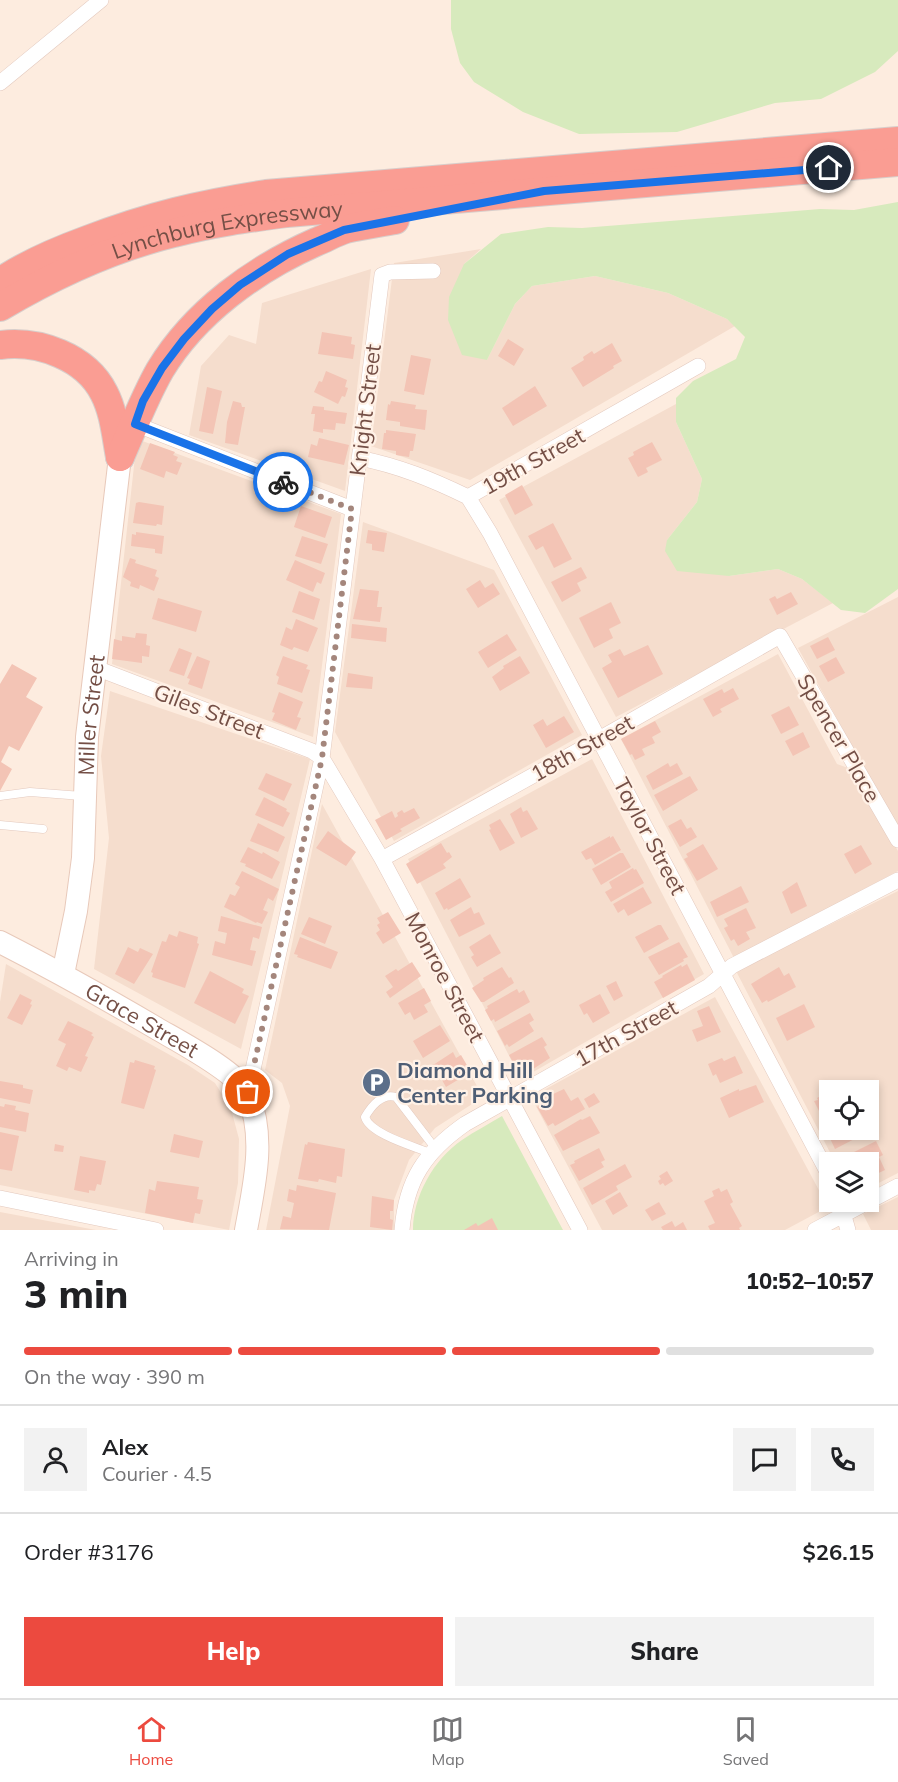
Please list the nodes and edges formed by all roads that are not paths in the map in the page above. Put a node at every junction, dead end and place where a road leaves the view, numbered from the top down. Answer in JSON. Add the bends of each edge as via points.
{"nodes":[{"id":1,"x":101,"y":0,"type":"edge"},
{"id":2,"x":0,"y":82,"type":"edge"},
{"id":3,"x":898,"y":141,"type":"edge"},
{"id":4,"x":898,"y":162,"type":"edge"},
{"id":5,"x":544,"y":191,"type":"junction"},
{"id":6,"x":434,"y":271,"type":"dead end"},
{"id":7,"x":5,"y":276,"type":"edge"},
{"id":8,"x":0,"y":307,"type":"edge"},
{"id":9,"x":0,"y":345,"type":"edge"},
{"id":10,"x":698,"y":366,"type":"dead end"},
{"id":11,"x":135,"y":424,"type":"junction"},
{"id":12,"x":120,"y":457,"type":"junction"},
{"id":13,"x":359,"y":458,"type":"junction"},
{"id":14,"x":468,"y":497,"type":"junction"},
{"id":15,"x":352,"y":509,"type":"junction"},
{"id":16,"x":780,"y":636,"type":"joint"},
{"id":17,"x":96,"y":668,"type":"junction"},
{"id":18,"x":599,"y":739,"type":"junction"},
{"id":19,"x":322,"y":758,"type":"junction"},
{"id":20,"x":0,"y":796,"type":"edge"},
{"id":21,"x":84,"y":797,"type":"junction"},
{"id":22,"x":0,"y":825,"type":"edge"},
{"id":23,"x":43,"y":829,"type":"dead end"},
{"id":24,"x":898,"y":840,"type":"edge"},
{"id":25,"x":382,"y":859,"type":"junction"},
{"id":26,"x":898,"y":880,"type":"edge"},
{"id":27,"x":0,"y":944,"type":"edge"},
{"id":28,"x":63,"y":974,"type":"junction"},
{"id":29,"x":723,"y":974,"type":"junction"},
{"id":30,"x":248,"y":1092,"type":"junction"},
{"id":31,"x":510,"y":1098,"type":"junction"},
{"id":32,"x":433,"y":1150,"type":"junction"},
{"id":33,"x":819,"y":1156,"type":"edge"},
{"id":34,"x":898,"y":1186,"type":"edge"},
{"id":35,"x":0,"y":1198,"type":"edge"},
{"id":36,"x":844,"y":1215,"type":"edge"},
{"id":37,"x":156,"y":1230,"type":"edge"},
{"id":38,"x":246,"y":1230,"type":"edge"},
{"id":39,"x":402,"y":1230,"type":"edge"},
{"id":40,"x":580,"y":1230,"type":"edge"},
{"id":41,"x":815,"y":1230,"type":"edge"}],
"edges":[{"from":1,"to":2,"type":"street"},
{"from":3,"to":7,"type":"highway","name":"Lynchburg Expressway","via":[[214,202],[123,226]]},
{"from":4,"to":5,"type":"highway","name":"Lynchburg Expressway"},
{"from":5,"to":8,"type":"highway","name":"Lynchburg Expressway","via":[[287,213],[217,223],[119,249],[68,270]]},
{"from":5,"to":11,"type":"highway","via":[[344,230],[288,254],[240,285],[184,339],[162,368]]},
{"from":6,"to":13,"type":"street","name":"Knight Street","via":[[382,275]]},
{"from":9,"to":12,"type":"highway","via":[[41,346],[88,371],[104,392]]},
{"from":10,"to":14,"type":"street","name":"19th Street"},
{"from":11,"to":12,"type":"highway"},
{"from":11,"to":15,"type":"street"},
{"from":12,"to":17,"type":"main road","name":"Miller Street"},
{"from":13,"to":14,"type":"street","name":"19th Street","via":[[391,464]]},
{"from":13,"to":15,"type":"street","name":"Knight Street"},
{"from":14,"to":18,"type":"street","name":"Taylor Street"},
{"from":15,"to":19,"type":"street","name":"Knight Street"},
{"from":16,"to":18,"type":"street","name":"18th Street"},
{"from":16,"to":24,"type":"street","name":"Spencer Place"},
{"from":17,"to":19,"type":"street","name":"Giles Street"},
{"from":17,"to":21,"type":"main road","name":"Miller Street"},
{"from":18,"to":25,"type":"street","name":"18th Street"},
{"from":18,"to":29,"type":"street","name":"Taylor Street"},
{"from":19,"to":25,"type":"street","name":"Monroe Street"},
{"from":19,"to":30,"type":"street","name":"Knight Street"},
{"from":20,"to":21,"type":"lane","via":[[30,792]]},
{"from":21,"to":28,"type":"main road","name":"Miller Street","via":[[81,869]]},
{"from":22,"to":23,"type":"lane"},
{"from":25,"to":31,"type":"street","name":"Monroe Street"},
{"from":26,"to":29,"type":"street","name":"17th Street"},
{"from":27,"to":28,"type":"main road","name":"Grace Street"},
{"from":28,"to":30,"type":"main road","name":"Grace Street","via":[[213,1061]]},
{"from":29,"to":31,"type":"street","name":"17th Street","via":[[709,986]]},
{"from":29,"to":33,"type":"street","name":"Taylor Street"},
{"from":30,"to":38,"type":"main road","via":[[258,1141]]},
{"from":31,"to":32,"type":"street","name":"17th Street","via":[[465,1124]]},
{"from":31,"to":40,"type":"street","name":"Monroe Street"},
{"from":32,"to":32,"type":"lane","via":[[392,1095],[382,1098],[365,1117],[375,1130]]},
{"from":32,"to":39,"type":"street","name":"17th Street","via":[[412,1186]]},
{"from":34,"to":36,"type":"street"},
{"from":35,"to":37,"type":"street"},
{"from":36,"to":41,"type":"street"}]}
